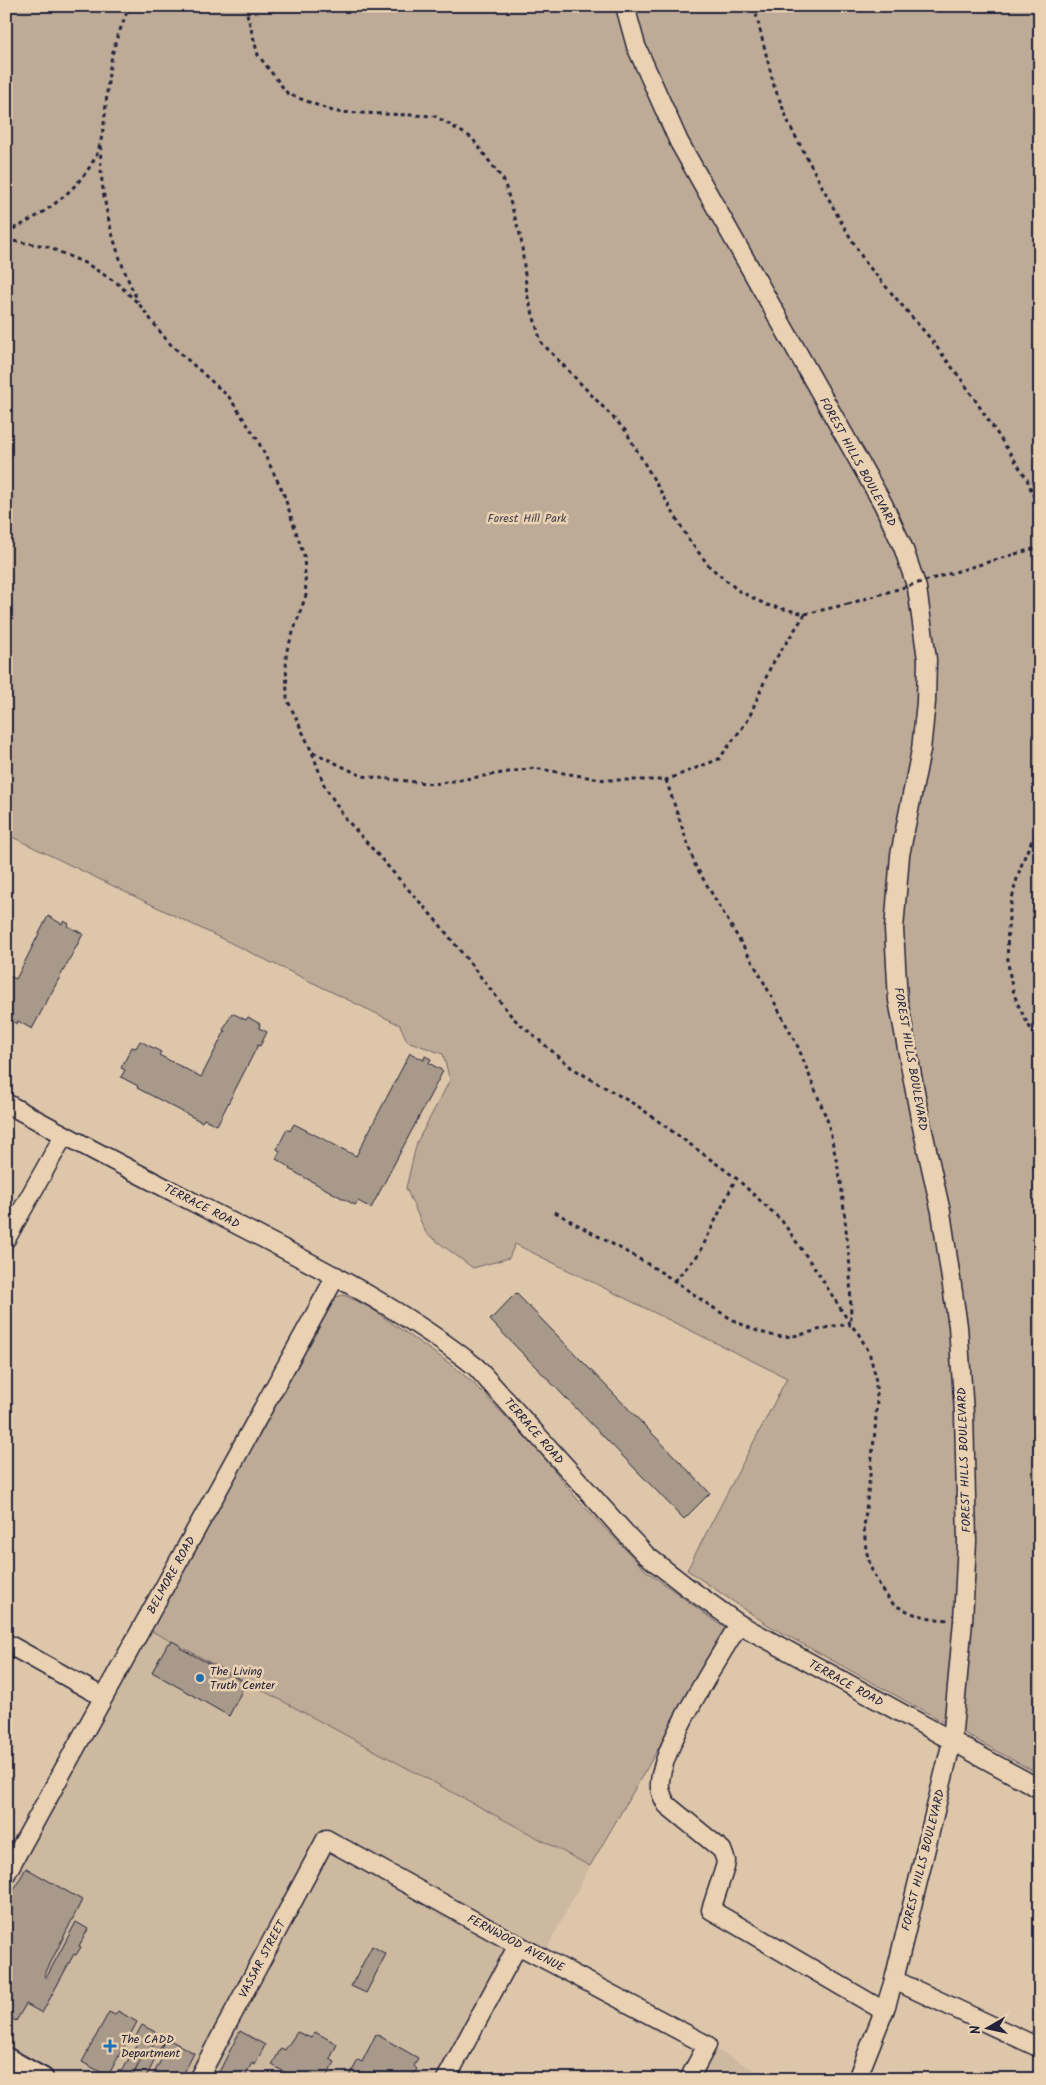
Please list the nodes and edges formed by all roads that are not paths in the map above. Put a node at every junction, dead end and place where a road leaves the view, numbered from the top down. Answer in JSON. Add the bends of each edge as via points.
{"nodes":[{"id":1,"x":625,"y":6,"type":"edge"},
{"id":2,"x":6,"y":1103,"type":"edge"},
{"id":3,"x":64,"y":1135,"type":"junction"},
{"id":4,"x":6,"y":1239,"type":"edge"},
{"id":5,"x":336,"y":1276,"type":"junction"},
{"id":6,"x":739,"y":1624,"type":"junction"},
{"id":7,"x":6,"y":1643,"type":"edge"},
{"id":8,"x":103,"y":1697,"type":"junction"},
{"id":9,"x":952,"y":1741,"type":"junction"},
{"id":10,"x":1040,"y":1789,"type":"edge"},
{"id":11,"x":326,"y":1839,"type":"joint"},
{"id":12,"x":6,"y":1874,"type":"edge"},
{"id":13,"x":518,"y":1945,"type":"junction"},
{"id":14,"x":894,"y":1980,"type":"junction"},
{"id":15,"x":884,"y":2011,"type":"junction"},
{"id":16,"x":1040,"y":2048,"type":"edge"},
{"id":17,"x":6,"y":2060,"type":"edge"},
{"id":18,"x":42,"y":2079,"type":"edge"},
{"id":19,"x":198,"y":2079,"type":"edge"},
{"id":20,"x":446,"y":2079,"type":"edge"},
{"id":21,"x":690,"y":2079,"type":"edge"},
{"id":22,"x":857,"y":2079,"type":"edge"}],
"edges":[{"from":1,"to":9,"type":"street","name":"FOREST HILLS BOULEVARD","via":[[636,46],[679,142],[883,504],[917,588],[927,659],[926,702],[921,750],[900,855],[894,929],[898,1000],[941,1212],[958,1326],[967,1541]]},
{"from":2,"to":3,"type":"street","name":"TERRACE ROAD"},
{"from":3,"to":4,"type":"street"},
{"from":3,"to":5,"type":"street","name":"TERRACE ROAD"},
{"from":5,"to":6,"type":"street","name":"TERRACE ROAD","via":[[450,1347],[476,1367],[646,1554],[687,1588]]},
{"from":5,"to":8,"type":"street","name":"BELMORE ROAD"},
{"from":6,"to":9,"type":"street","name":"TERRACE ROAD"},
{"from":6,"to":15,"type":"street","via":[[669,1750],[661,1774],[662,1796],[667,1805],[722,1850],[725,1868],[711,1910]]},
{"from":7,"to":8,"type":"street"},
{"from":8,"to":12,"type":"street","name":"BELMORE ROAD"},
{"from":9,"to":10,"type":"street","name":"TERRACE ROAD"},
{"from":9,"to":14,"type":"street","name":"FOREST HILLS BOULEVARD"},
{"from":11,"to":13,"type":"street","name":"FERNWOOD AVENUE"},
{"from":11,"to":19,"type":"street","name":"VASSAR STREET"},
{"from":13,"to":20,"type":"street"},
{"from":13,"to":21,"type":"street","name":"FERNWOOD AVENUE","via":[[707,2045]]},
{"from":14,"to":15,"type":"street","name":"FOREST HILLS BOULEVARD"},
{"from":14,"to":16,"type":"street"},
{"from":15,"to":22,"type":"street","name":"FOREST HILLS BOULEVARD"},
{"from":17,"to":18,"type":"main road"}]}
